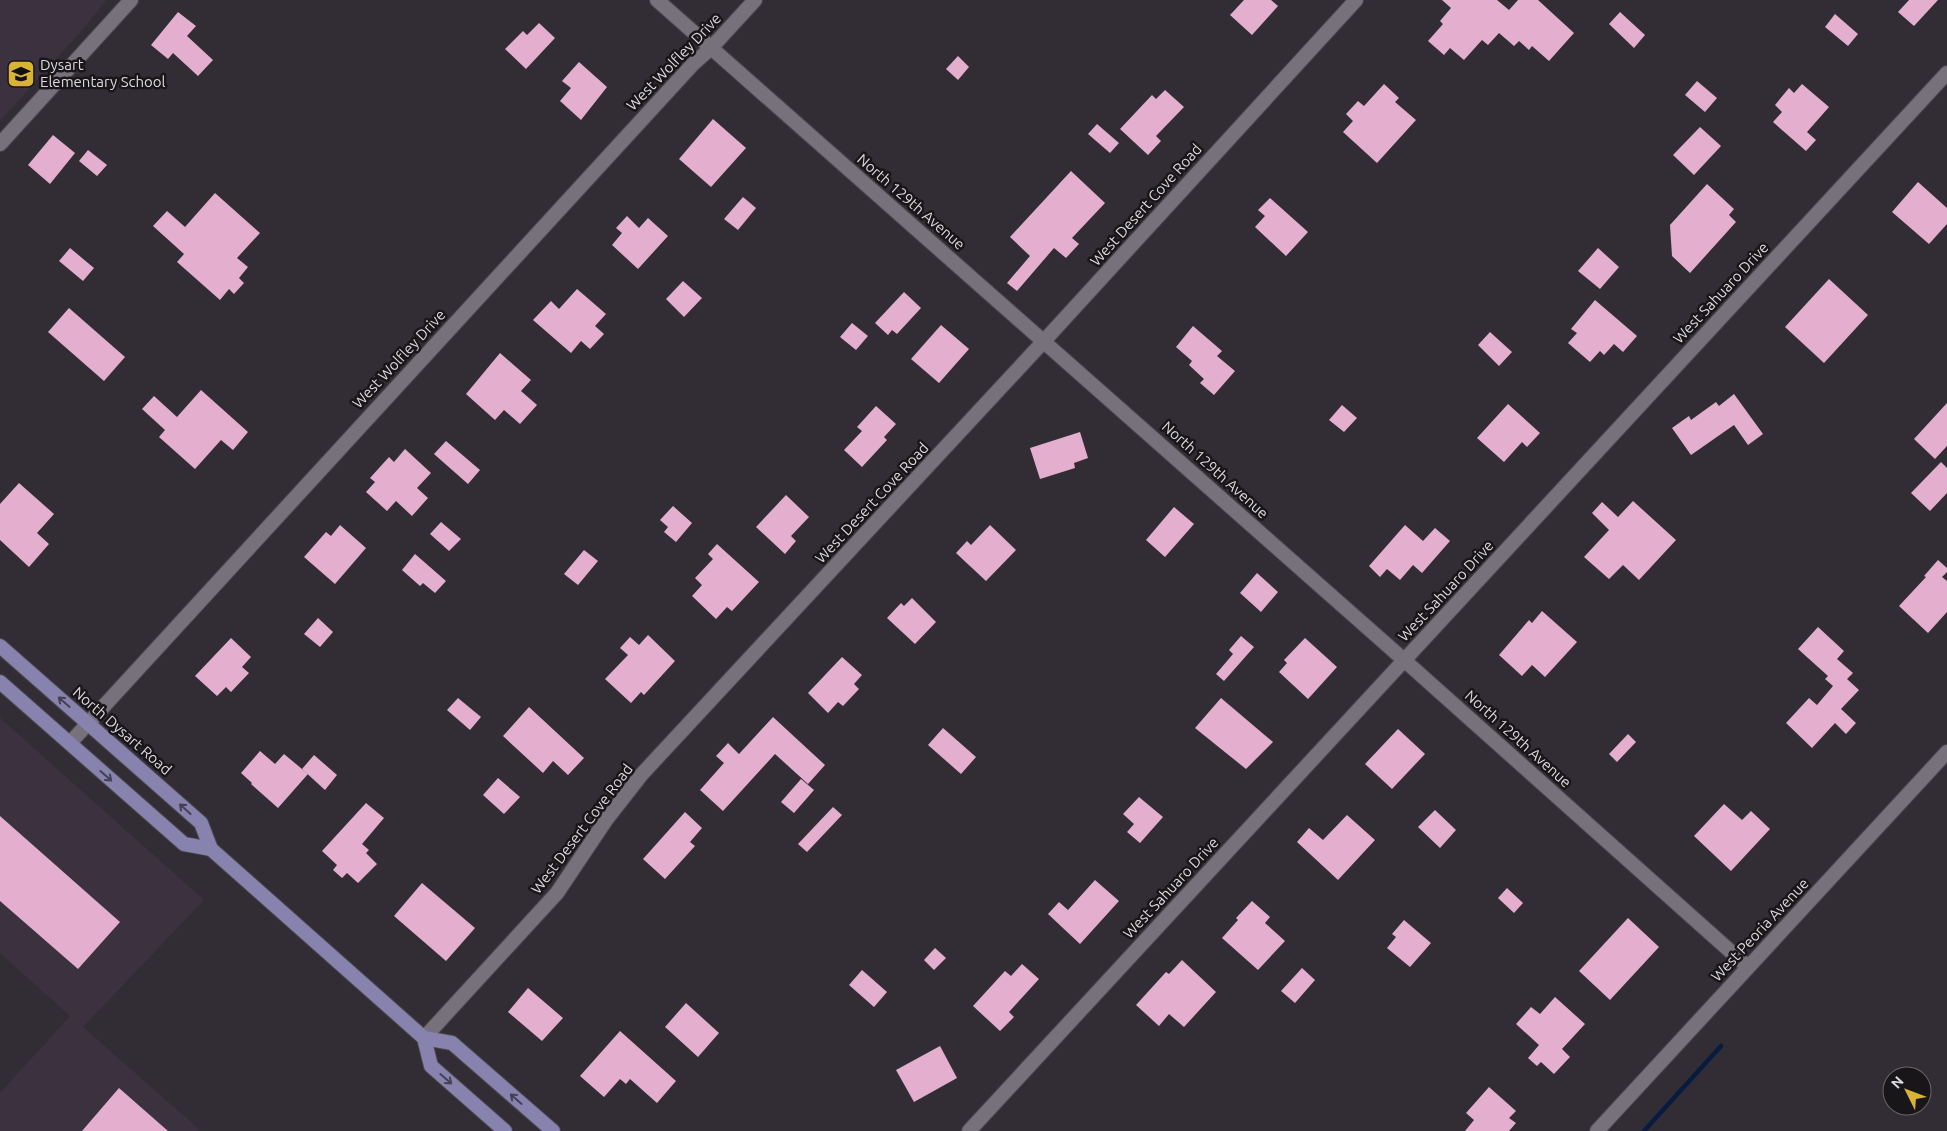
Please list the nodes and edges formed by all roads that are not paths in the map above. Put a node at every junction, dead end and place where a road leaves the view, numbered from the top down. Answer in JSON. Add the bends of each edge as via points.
{"nodes":[{"id":1,"x":131,"y":0,"type":"edge"},
{"id":2,"x":657,"y":0,"type":"edge"},
{"id":3,"x":755,"y":0,"type":"edge"},
{"id":4,"x":1356,"y":0,"type":"edge"},
{"id":5,"x":711,"y":48,"type":"junction"},
{"id":6,"x":1947,"y":73,"type":"edge"},
{"id":7,"x":0,"y":144,"type":"edge"},
{"id":8,"x":1044,"y":340,"type":"junction"},
{"id":9,"x":0,"y":646,"type":"edge"},
{"id":10,"x":1404,"y":660,"type":"junction"},
{"id":11,"x":0,"y":682,"type":"edge"},
{"id":12,"x":88,"y":723,"type":"junction"},
{"id":13,"x":70,"y":744,"type":"junction"},
{"id":14,"x":1947,"y":752,"type":"edge"},
{"id":15,"x":211,"y":849,"type":"junction"},
{"id":16,"x":1748,"y":967,"type":"junction"},
{"id":17,"x":424,"y":1038,"type":"junction"},
{"id":18,"x":505,"y":1131,"type":"edge"},
{"id":19,"x":552,"y":1131,"type":"edge"},
{"id":20,"x":969,"y":1131,"type":"edge"},
{"id":21,"x":1597,"y":1131,"type":"edge"}],
"edges":[{"from":1,"to":7,"type":"street"},
{"from":2,"to":5,"type":"street","name":"North 129th Avenue"},
{"from":3,"to":5,"type":"street","name":"West Wolfley Drive"},
{"from":4,"to":8,"type":"street","name":"West Desert Cove Road"},
{"from":5,"to":8,"type":"street","name":"North 129th Avenue"},
{"from":5,"to":12,"type":"street","name":"West Wolfley Drive"},
{"from":6,"to":10,"type":"street","name":"West Sahuaro Drive"},
{"from":8,"to":10,"type":"street","name":"North 129th Avenue"},
{"from":8,"to":17,"type":"street","name":"West Desert Cove Road","via":[[642,774],[606,820],[557,893]]},
{"from":12,"to":9,"type":"main road","name":"North Dysart Road","one_way":true},
{"from":10,"to":16,"type":"street","name":"North 129th Avenue"},
{"from":10,"to":20,"type":"street","name":"West Sahuaro Drive"},
{"from":11,"to":13,"type":"main road"},
{"from":12,"to":13,"type":"street","name":"West Wolfley Drive"},
{"from":15,"to":12,"type":"main road","name":"North Dysart Road","one_way":true,"via":[[201,823]]},
{"from":13,"to":15,"type":"main road","one_way":true,"via":[[184,844]]},
{"from":14,"to":16,"type":"street","name":"West Peoria Avenue"},
{"from":15,"to":17,"type":"main road","name":"North Dysart Road"},
{"from":16,"to":21,"type":"street","name":"West Peoria Avenue"},
{"from":17,"to":18,"type":"main road","one_way":true,"via":[[431,1066]]},
{"from":19,"to":17,"type":"main road","one_way":true,"via":[[452,1043]]}]}
